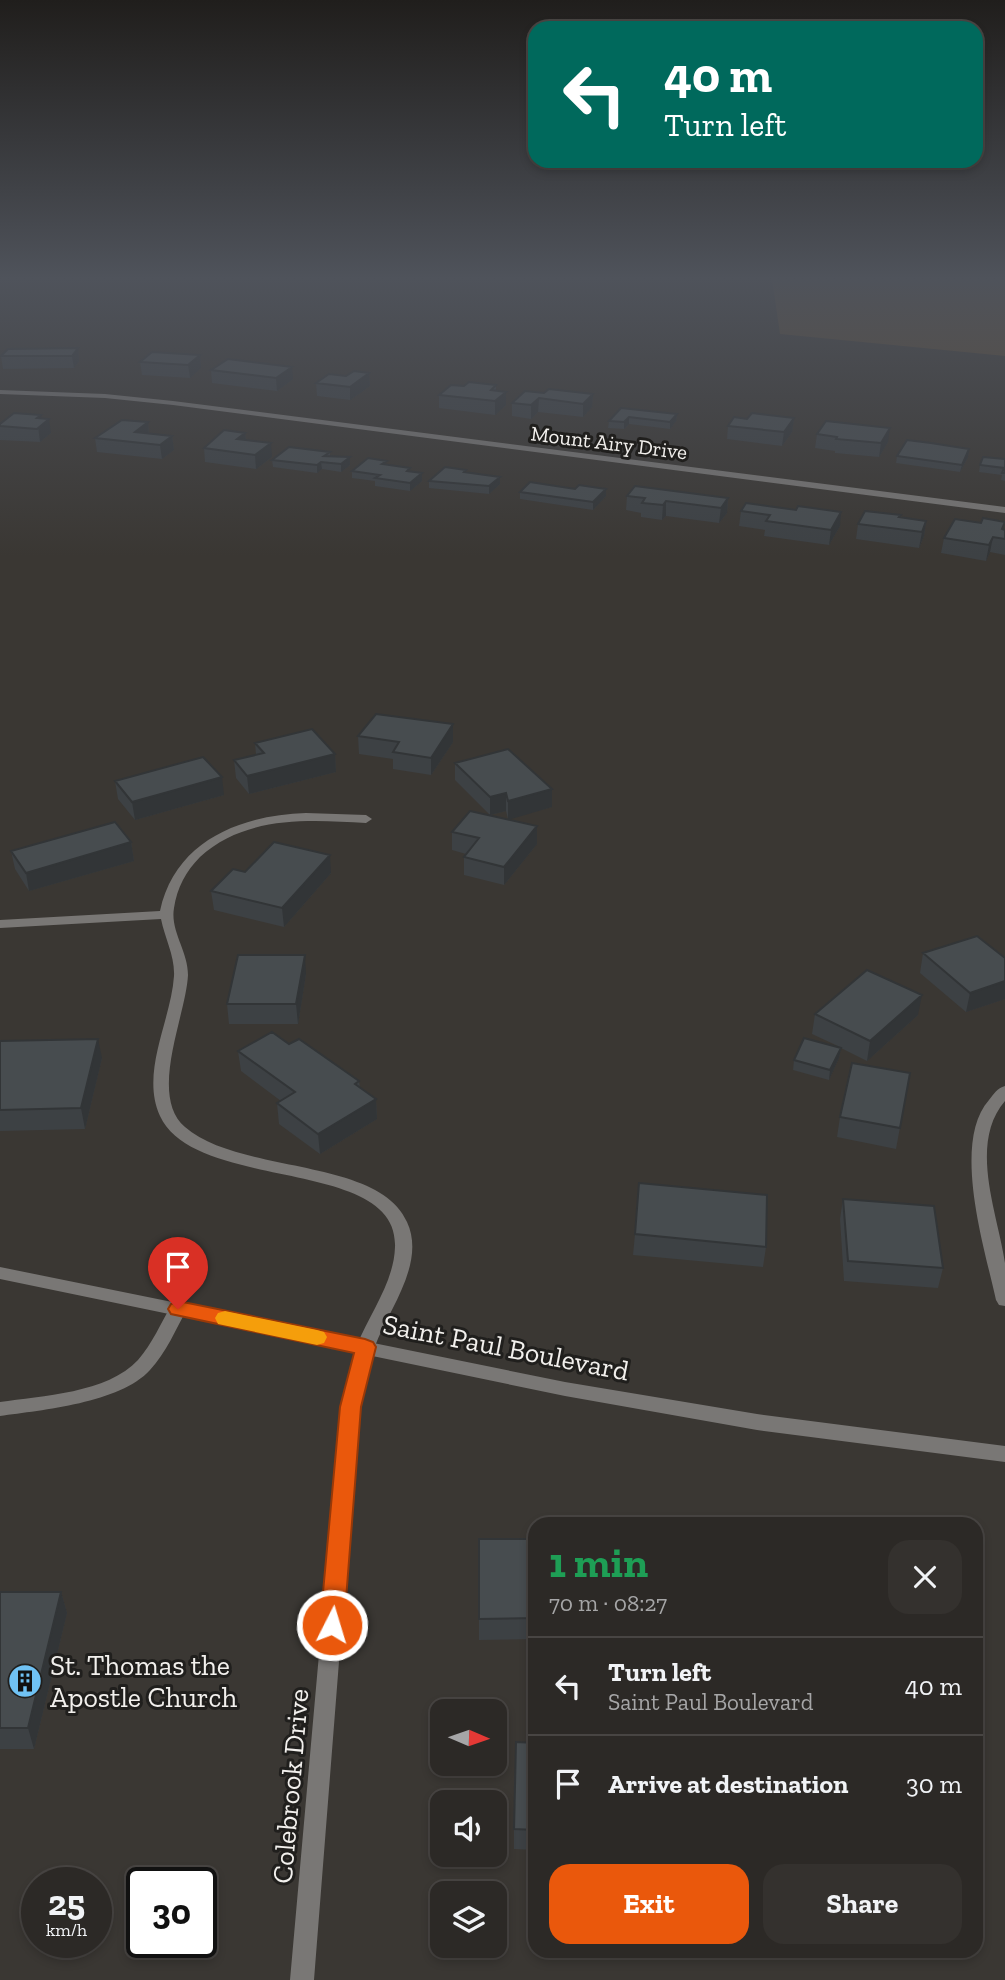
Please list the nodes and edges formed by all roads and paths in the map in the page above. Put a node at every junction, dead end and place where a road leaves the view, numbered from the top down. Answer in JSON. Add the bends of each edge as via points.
{"nodes":[{"id":1,"x":0,"y":392,"type":"edge"},
{"id":2,"x":1005,"y":510,"type":"edge"},
{"id":3,"x":366,"y":819,"type":"dead end"},
{"id":4,"x":167,"y":915,"type":"junction"},
{"id":5,"x":0,"y":925,"type":"edge"},
{"id":6,"x":1005,"y":1091,"type":"edge"},
{"id":7,"x":0,"y":1273,"type":"edge"},
{"id":8,"x":1005,"y":1300,"type":"edge"},
{"id":9,"x":178,"y":1309,"type":"junction"},
{"id":10,"x":365,"y":1347,"type":"junction"},
{"id":11,"x":0,"y":1409,"type":"edge"},
{"id":12,"x":1005,"y":1454,"type":"edge"},
{"id":13,"x":302,"y":1980,"type":"edge"}],
"edges":[{"from":1,"to":2,"type":"street","name":"Mount Airy Drive","via":[[173,403]]},
{"from":3,"to":4,"type":"street","via":[[268,820],[220,838],[183,867],[170,890]]},
{"from":4,"to":5,"type":"street"},
{"from":4,"to":10,"type":"street","name":"Colebrook Drive","via":[[180,959],[180,980],[161,1087],[164,1111],[193,1143],[226,1157],[362,1190],[400,1222],[404,1245],[399,1273]]},
{"from":6,"to":8,"type":"street","via":[[984,1114],[977,1154]]},
{"from":7,"to":9,"type":"street","name":"Saint Paul Boulevard"},
{"from":9,"to":10,"type":"street","name":"Saint Paul Boulevard"},
{"from":9,"to":11,"type":"street","via":[[142,1367],[104,1389]]},
{"from":10,"to":12,"type":"street","name":"Saint Paul Boulevard","via":[[743,1420]]},
{"from":10,"to":13,"type":"street","name":"Colebrook Drive","via":[[350,1407]]}]}
